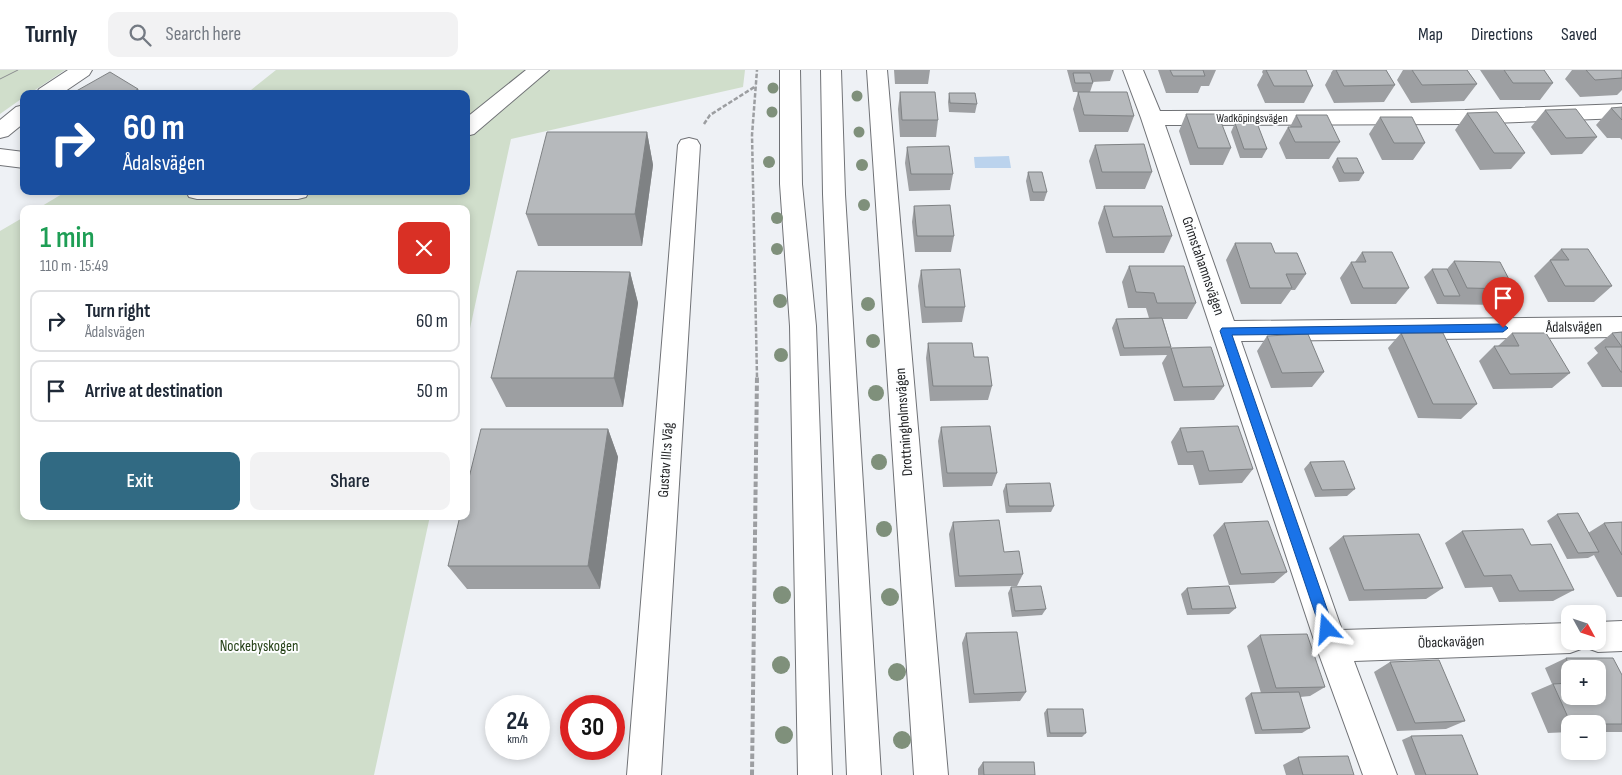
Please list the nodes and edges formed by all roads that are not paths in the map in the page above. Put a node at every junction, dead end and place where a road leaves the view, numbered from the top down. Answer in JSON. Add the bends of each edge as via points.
{"nodes":[{"id":1,"x":82,"y":70,"type":"edge"},
{"id":2,"x":539,"y":70,"type":"edge"},
{"id":3,"x":790,"y":70,"type":"edge"},
{"id":4,"x":831,"y":70,"type":"edge"},
{"id":5,"x":877,"y":70,"type":"edge"},
{"id":6,"x":1133,"y":70,"type":"edge"},
{"id":7,"x":52,"y":90,"type":"edge"},
{"id":8,"x":1622,"y":111,"type":"edge"},
{"id":9,"x":20,"y":115,"type":"edge"},
{"id":10,"x":1152,"y":118,"type":"junction"},
{"id":11,"x":470,"y":126,"type":"edge"},
{"id":12,"x":0,"y":132,"type":"edge"},
{"id":13,"x":689,"y":145,"type":"road end"},
{"id":14,"x":0,"y":157,"type":"edge"},
{"id":15,"x":20,"y":160,"type":"edge"},
{"id":16,"x":1622,"y":327,"type":"edge"},
{"id":17,"x":1226,"y":331,"type":"junction"},
{"id":18,"x":1622,"y":636,"type":"edge"},
{"id":19,"x":1606,"y":637,"type":"edge"},
{"id":20,"x":1561,"y":638,"type":"edge"},
{"id":21,"x":1332,"y":646,"type":"junction"},
{"id":22,"x":644,"y":775,"type":"edge"},
{"id":23,"x":815,"y":775,"type":"edge"},
{"id":24,"x":864,"y":775,"type":"edge"},
{"id":25,"x":931,"y":775,"type":"edge"},
{"id":26,"x":1380,"y":775,"type":"edge"}],
"edges":[{"from":1,"to":7,"type":"street"},
{"from":2,"to":11,"type":"street"},
{"from":3,"to":23,"type":"street","via":[[791,184],[803,326]]},
{"from":4,"to":24,"type":"street","via":[[834,194]]},
{"from":5,"to":25,"type":"street","name":"Drottningholmsvägen"},
{"from":6,"to":10,"type":"street","name":"Grimstahamnsvägen"},
{"from":8,"to":10,"type":"street","name":"Wadköpingsvägen","via":[[1465,117]]},
{"from":9,"to":12,"type":"street"},
{"from":10,"to":17,"type":"street","name":"Grimstahamnsvägen"},
{"from":13,"to":22,"type":"street","name":"Gustav III:s Väg"},
{"from":14,"to":15,"type":"street"},
{"from":16,"to":17,"type":"street","name":"Ådalsvägen"},
{"from":17,"to":21,"type":"street","name":"Grimstahamnsvägen"},
{"from":18,"to":19,"type":"street"},
{"from":20,"to":21,"type":"street","name":"Öbackavägen"},
{"from":21,"to":26,"type":"street","name":"Grimstahamnsvägen"}]}
